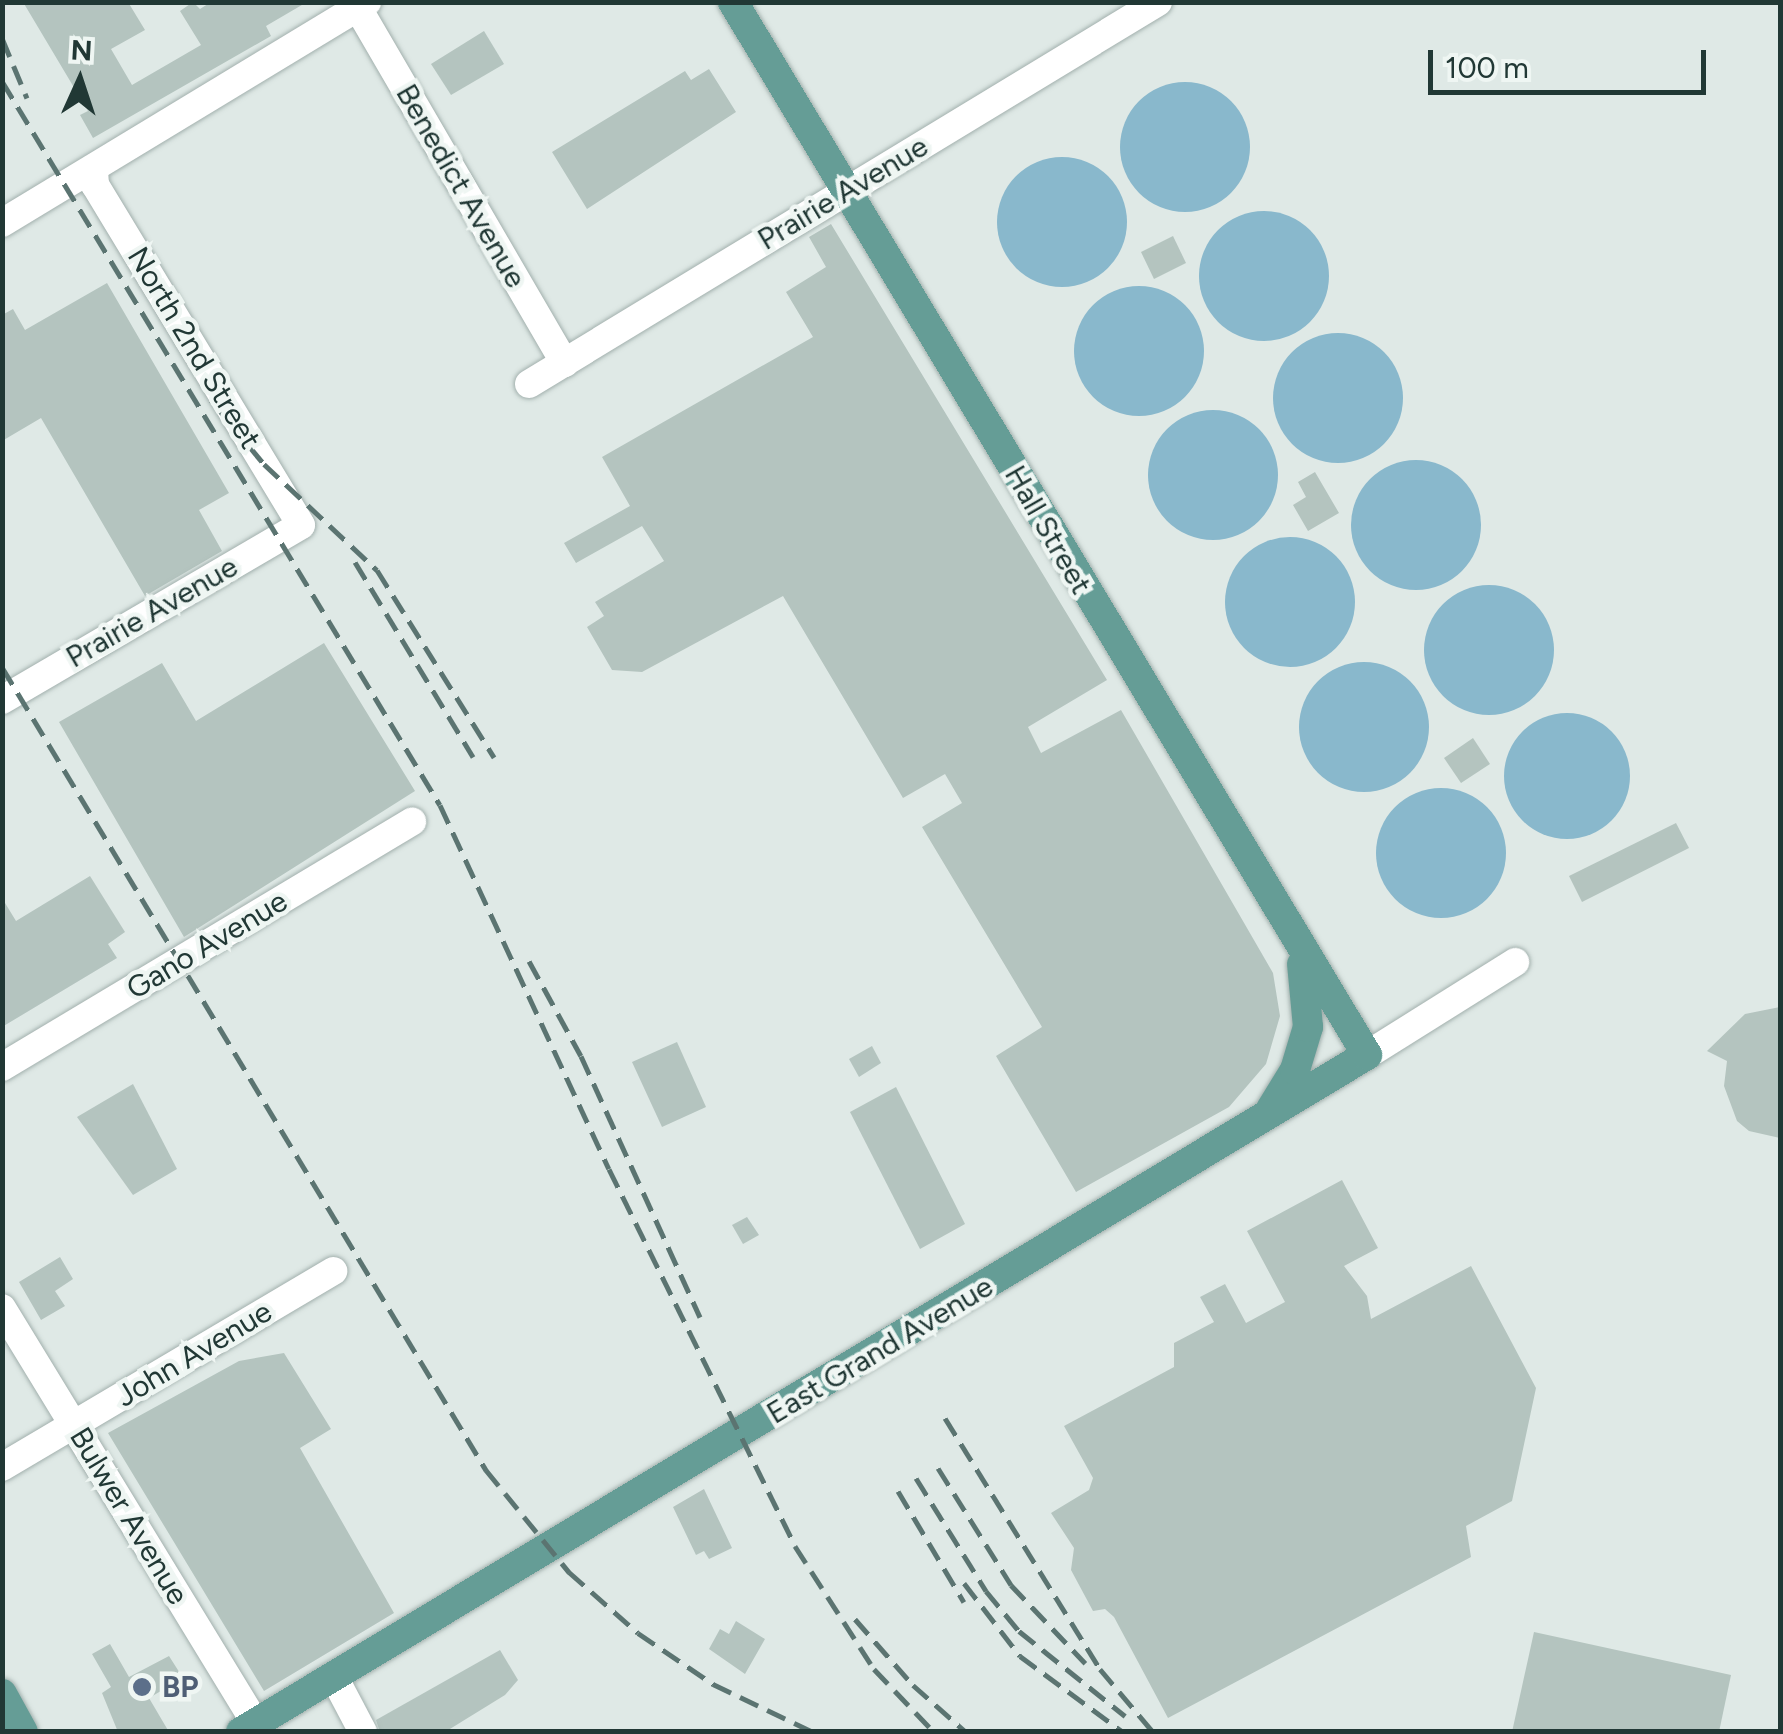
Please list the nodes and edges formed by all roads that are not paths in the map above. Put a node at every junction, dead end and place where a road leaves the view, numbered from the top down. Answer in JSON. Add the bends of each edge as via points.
{"nodes":[{"id":1,"x":733,"y":2,"type":"edge"},
{"id":2,"x":1158,"y":2,"type":"edge"},
{"id":3,"x":363,"y":5,"type":"edge"},
{"id":4,"x":94,"y":170,"type":"junction"},
{"id":5,"x":847,"y":188,"type":"junction"},
{"id":6,"x":2,"y":223,"type":"edge"},
{"id":7,"x":565,"y":363,"type":"junction"},
{"id":8,"x":528,"y":384,"type":"dead end"},
{"id":9,"x":301,"y":525,"type":"joint"},
{"id":10,"x":2,"y":700,"type":"edge"},
{"id":11,"x":412,"y":822,"type":"dead end"},
{"id":12,"x":1298,"y":947,"type":"junction"},
{"id":13,"x":1516,"y":962,"type":"dead end"},
{"id":14,"x":1367,"y":1055,"type":"junction"},
{"id":15,"x":2,"y":1067,"type":"edge"},
{"id":16,"x":1267,"y":1113,"type":"junction"},
{"id":17,"x":334,"y":1271,"type":"dead end"},
{"id":18,"x":2,"y":1308,"type":"edge"},
{"id":19,"x":74,"y":1425,"type":"junction"},
{"id":20,"x":2,"y":1467,"type":"edge"},
{"id":21,"x":334,"y":1677,"type":"junction"},
{"id":22,"x":2,"y":1694,"type":"edge"},
{"id":23,"x":248,"y":1727,"type":"edge"},
{"id":24,"x":22,"y":1732,"type":"edge"},
{"id":25,"x":364,"y":1732,"type":"edge"}],
"edges":[{"from":1,"to":5,"type":"main road","name":"Hall Street"},
{"from":2,"to":5,"type":"street","name":"Prairie Avenue"},
{"from":3,"to":4,"type":"street"},
{"from":3,"to":7,"type":"street","name":"Benedict Avenue"},
{"from":4,"to":6,"type":"street"},
{"from":4,"to":9,"type":"street","name":"North 2nd Street","via":[[95,185]]},
{"from":5,"to":7,"type":"street","name":"Prairie Avenue"},
{"from":5,"to":12,"type":"main road","name":"Hall Street"},
{"from":7,"to":8,"type":"street","name":"Prairie Avenue"},
{"from":9,"to":10,"type":"street","name":"Prairie Avenue"},
{"from":11,"to":15,"type":"street","name":"Gano Avenue"},
{"from":12,"to":14,"type":"main road","name":"Hall Street"},
{"from":12,"to":16,"type":"main road","via":[[1308,1028],[1295,1070]]},
{"from":13,"to":14,"type":"street","name":"East Grand Avenue"},
{"from":14,"to":16,"type":"main road","name":"East Grand Avenue"},
{"from":16,"to":21,"type":"main road","name":"East Grand Avenue"},
{"from":17,"to":19,"type":"street","name":"John Avenue"},
{"from":18,"to":19,"type":"street","name":"Bulwer Avenue"},
{"from":19,"to":20,"type":"street","name":"John Avenue"},
{"from":19,"to":23,"type":"street","name":"Bulwer Avenue"},
{"from":21,"to":23,"type":"main road","name":"East Grand Avenue"},
{"from":21,"to":25,"type":"street"},
{"from":22,"to":24,"type":"main road"}]}
